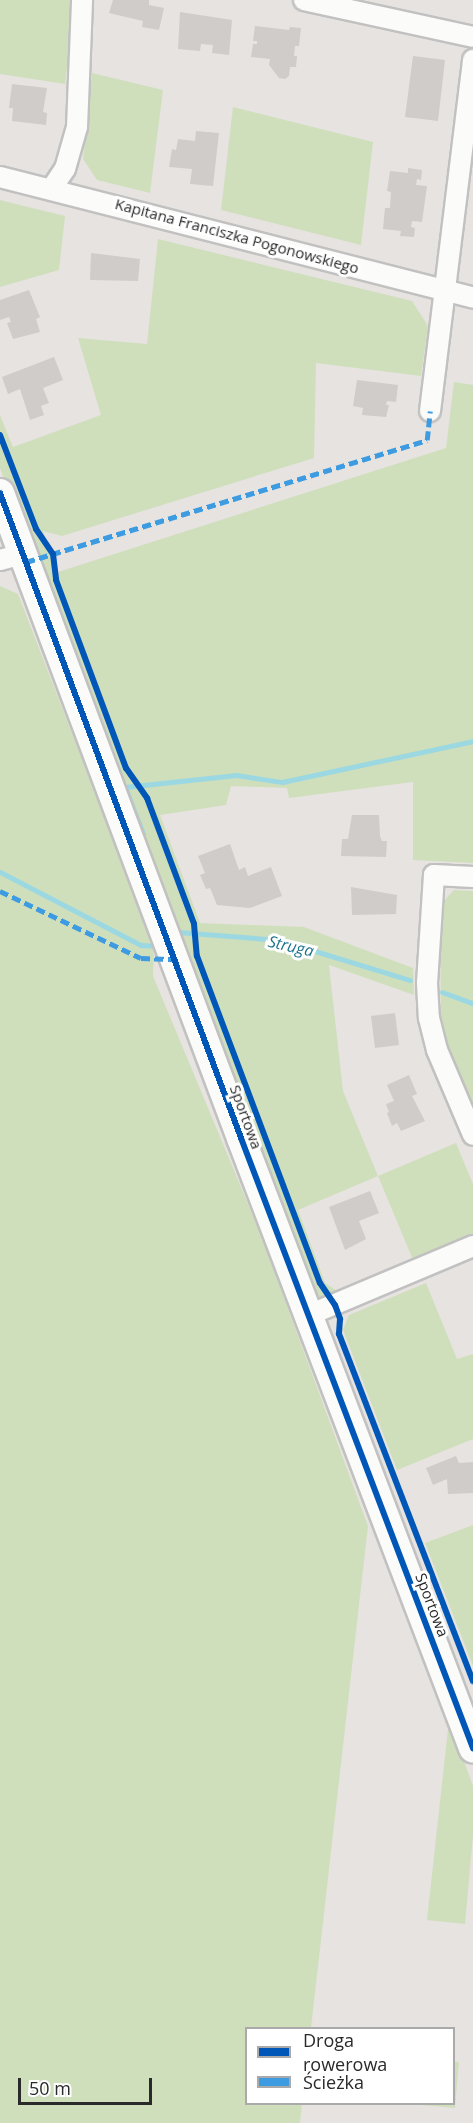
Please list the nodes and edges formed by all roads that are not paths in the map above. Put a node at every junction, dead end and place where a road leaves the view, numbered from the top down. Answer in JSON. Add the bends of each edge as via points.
{"nodes":[{"id":1,"x":82,"y":0,"type":"edge"},
{"id":2,"x":304,"y":0,"type":"edge"},
{"id":3,"x":473,"y":37,"type":"edge"},
{"id":4,"x":473,"y":60,"type":"edge"},
{"id":5,"x":0,"y":177,"type":"edge"},
{"id":6,"x":52,"y":188,"type":"junction"},
{"id":7,"x":445,"y":291,"type":"junction"},
{"id":8,"x":473,"y":298,"type":"edge"},
{"id":9,"x":430,"y":411,"type":"dead end"},
{"id":10,"x":0,"y":493,"type":"edge"},
{"id":11,"x":11,"y":557,"type":"edge"},
{"id":12,"x":473,"y":877,"type":"edge"},
{"id":13,"x":473,"y":1135,"type":"edge"},
{"id":14,"x":473,"y":1246,"type":"edge"},
{"id":15,"x":309,"y":1315,"type":"junction"},
{"id":16,"x":473,"y":1748,"type":"edge"}],
"edges":[{"from":1,"to":6,"type":"street","via":[[77,126],[65,169]]},
{"from":2,"to":3,"type":"street"},
{"from":4,"to":7,"type":"street"},
{"from":5,"to":6,"type":"street","name":"Kapitana Franciszka Pogonowskiego"},
{"from":6,"to":7,"type":"street","name":"Kapitana Franciszka Pogonowskiego"},
{"from":7,"to":8,"type":"street","name":"Kapitana Franciszka Pogonowskiego"},
{"from":7,"to":9,"type":"street"},
{"from":10,"to":11,"type":"street","name":"Sportowa"},
{"from":11,"to":15,"type":"street","name":"Sportowa"},
{"from":12,"to":13,"type":"street","via":[[434,875],[427,991],[437,1050]]},
{"from":14,"to":15,"type":"street"},
{"from":15,"to":16,"type":"street","name":"Sportowa"}]}
